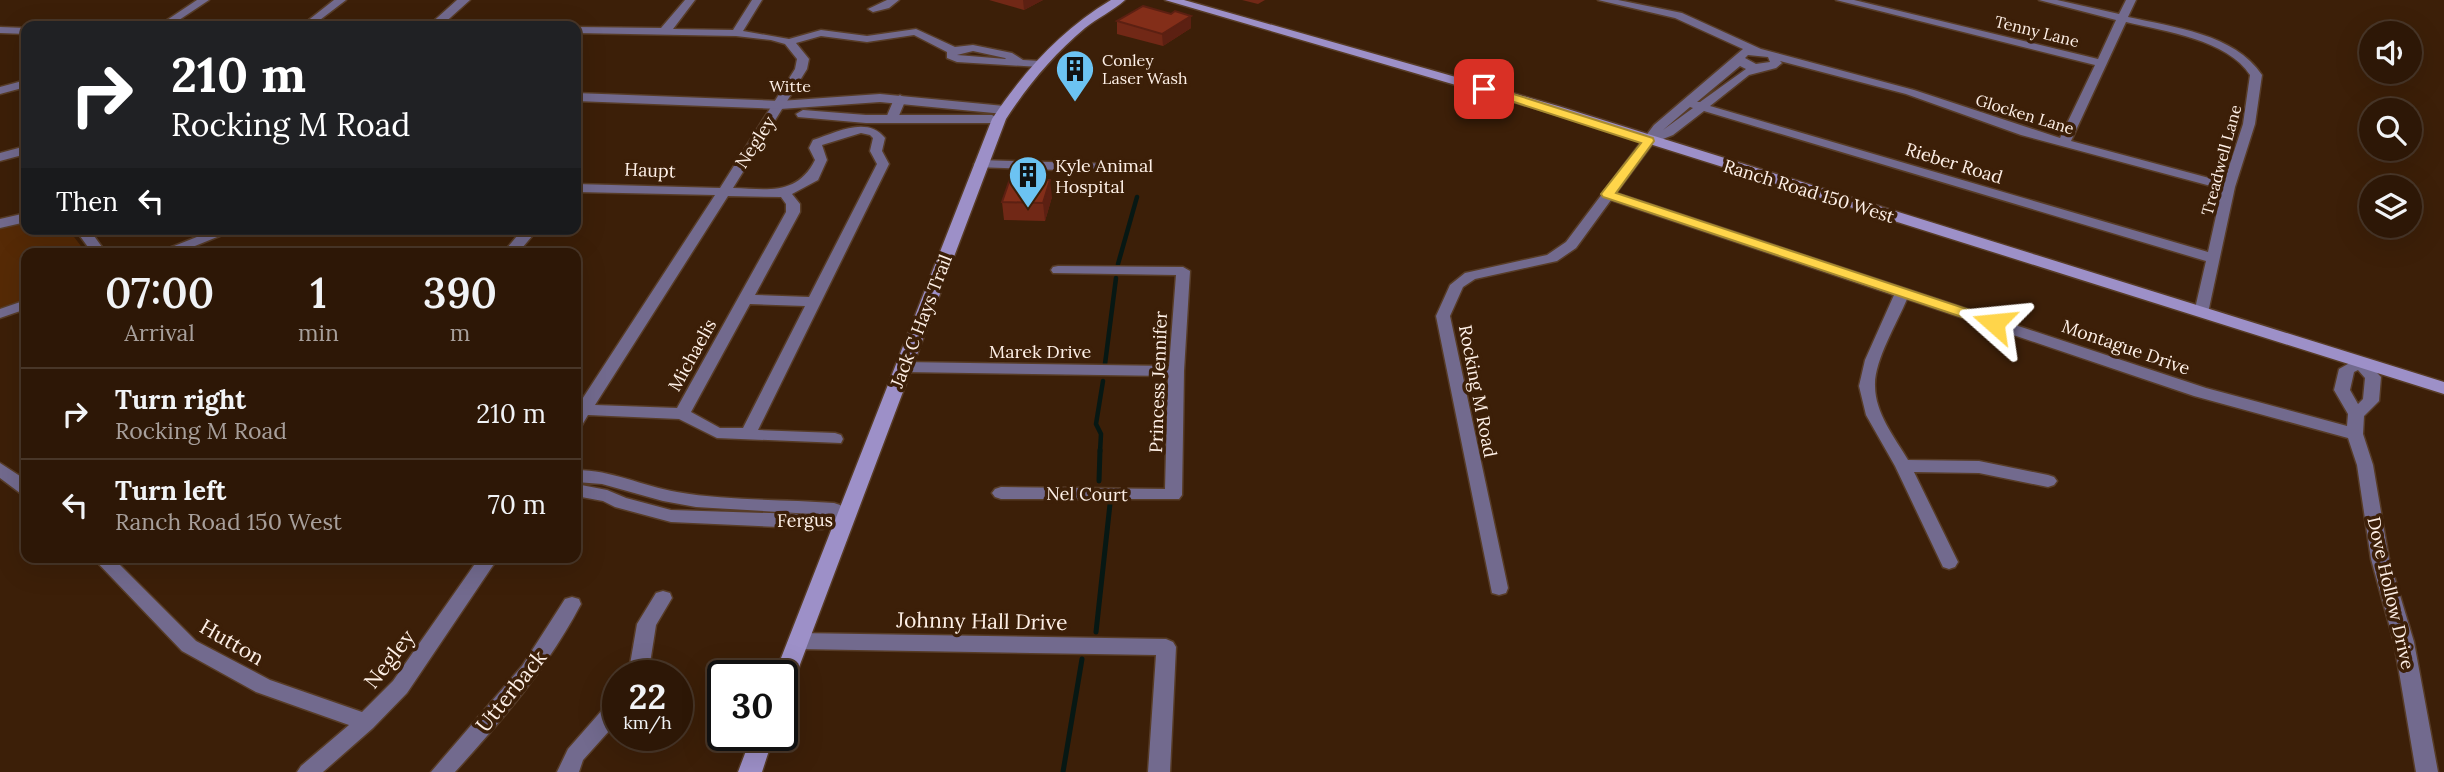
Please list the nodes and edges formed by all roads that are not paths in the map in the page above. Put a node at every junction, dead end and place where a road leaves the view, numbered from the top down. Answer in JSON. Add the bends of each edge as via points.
{"nodes":[{"id":1,"x":204,"y":0,"type":"edge"},
{"id":2,"x":341,"y":0,"type":"edge"},
{"id":3,"x":464,"y":0,"type":"edge"},
{"id":4,"x":690,"y":0,"type":"edge"},
{"id":5,"x":757,"y":0,"type":"edge"},
{"id":6,"x":894,"y":0,"type":"edge"},
{"id":7,"x":1119,"y":0,"type":"edge"},
{"id":8,"x":1171,"y":0,"type":"edge"},
{"id":9,"x":1604,"y":0,"type":"edge"},
{"id":10,"x":1842,"y":0,"type":"edge"},
{"id":11,"x":2044,"y":0,"type":"edge"},
{"id":12,"x":2131,"y":0,"type":"edge"},
{"id":13,"x":1865,"y":3,"type":"edge"},
{"id":14,"x":873,"y":9,"type":"dead end"},
{"id":15,"x":2122,"y":18,"type":"junction"},
{"id":16,"x":171,"y":21,"type":"edge"},
{"id":17,"x":313,"y":21,"type":"edge"},
{"id":18,"x":440,"y":21,"type":"edge"},
{"id":19,"x":0,"y":30,"type":"edge"},
{"id":20,"x":581,"y":30,"type":"edge"},
{"id":21,"x":21,"y":31,"type":"edge"},
{"id":22,"x":665,"y":31,"type":"junction"},
{"id":23,"x":736,"y":33,"type":"junction"},
{"id":24,"x":1724,"y":36,"type":"junction"},
{"id":25,"x":789,"y":42,"type":"junction"},
{"id":26,"x":1758,"y":52,"type":"junction"},
{"id":27,"x":1741,"y":57,"type":"junction"},
{"id":28,"x":1774,"y":62,"type":"junction"},
{"id":29,"x":2102,"y":63,"type":"junction"},
{"id":30,"x":1041,"y":64,"type":"junction"},
{"id":31,"x":1759,"y":68,"type":"junction"},
{"id":32,"x":21,"y":85,"type":"edge"},
{"id":33,"x":0,"y":91,"type":"edge"},
{"id":34,"x":581,"y":97,"type":"edge"},
{"id":35,"x":900,"y":99,"type":"junction"},
{"id":36,"x":1686,"y":102,"type":"junction"},
{"id":37,"x":581,"y":106,"type":"edge"},
{"id":38,"x":1700,"y":106,"type":"junction"},
{"id":39,"x":777,"y":108,"type":"junction"},
{"id":40,"x":1002,"y":115,"type":"junction"},
{"id":41,"x":892,"y":118,"type":"junction"},
{"id":42,"x":863,"y":124,"type":"junction"},
{"id":43,"x":1648,"y":141,"type":"junction"},
{"id":44,"x":2064,"y":143,"type":"junction"},
{"id":45,"x":21,"y":151,"type":"edge"},
{"id":46,"x":0,"y":157,"type":"edge"},
{"id":47,"x":980,"y":164,"type":"junction"},
{"id":48,"x":1146,"y":169,"type":"dead end"},
{"id":49,"x":2229,"y":187,"type":"junction"},
{"id":50,"x":581,"y":188,"type":"edge"},
{"id":51,"x":723,"y":192,"type":"junction"},
{"id":52,"x":785,"y":193,"type":"junction"},
{"id":53,"x":1608,"y":194,"type":"junction"},
{"id":54,"x":21,"y":218,"type":"edge"},
{"id":55,"x":0,"y":224,"type":"edge"},
{"id":56,"x":213,"y":235,"type":"edge"},
{"id":57,"x":178,"y":248,"type":"edge"},
{"id":58,"x":2212,"y":258,"type":"junction"},
{"id":59,"x":1058,"y":270,"type":"dead end"},
{"id":60,"x":1902,"y":292,"type":"junction"},
{"id":61,"x":745,"y":299,"type":"junction"},
{"id":62,"x":814,"y":302,"type":"junction"},
{"id":63,"x":21,"y":306,"type":"edge"},
{"id":64,"x":2201,"y":313,"type":"junction"},
{"id":65,"x":0,"y":314,"type":"edge"},
{"id":66,"x":2360,"y":363,"type":"junction"},
{"id":67,"x":902,"y":367,"type":"junction"},
{"id":68,"x":1176,"y":372,"type":"junction"},
{"id":69,"x":2444,"y":388,"type":"edge"},
{"id":70,"x":581,"y":408,"type":"edge"},
{"id":71,"x":581,"y":413,"type":"edge"},
{"id":72,"x":682,"y":414,"type":"junction"},
{"id":73,"x":2356,"y":414,"type":"junction"},
{"id":74,"x":2355,"y":434,"type":"junction"},
{"id":75,"x":743,"y":435,"type":"junction"},
{"id":76,"x":835,"y":439,"type":"dead end"},
{"id":77,"x":1903,"y":466,"type":"junction"},
{"id":78,"x":0,"y":469,"type":"edge"},
{"id":79,"x":581,"y":476,"type":"edge"},
{"id":80,"x":2048,"y":481,"type":"dead end"},
{"id":81,"x":21,"y":485,"type":"edge"},
{"id":82,"x":581,"y":491,"type":"edge"},
{"id":83,"x":1000,"y":493,"type":"dead end"},
{"id":84,"x":1173,"y":495,"type":"joint"},
{"id":85,"x":845,"y":519,"type":"junction"},
{"id":86,"x":1949,"y":562,"type":"dead end"},
{"id":87,"x":107,"y":563,"type":"edge"},
{"id":88,"x":486,"y":563,"type":"edge"},
{"id":89,"x":1499,"y":588,"type":"dead end"},
{"id":90,"x":663,"y":598,"type":"dead end"},
{"id":91,"x":572,"y":604,"type":"dead end"},
{"id":92,"x":798,"y":641,"type":"junction"},
{"id":93,"x":641,"y":660,"type":"edge"},
{"id":94,"x":791,"y":660,"type":"edge"},
{"id":95,"x":366,"y":722,"type":"junction"},
{"id":96,"x":602,"y":724,"type":"edge"},
{"id":97,"x":757,"y":751,"type":"edge"},
{"id":98,"x":308,"y":772,"type":"edge"},
{"id":99,"x":442,"y":772,"type":"edge"},
{"id":100,"x":568,"y":772,"type":"edge"},
{"id":101,"x":750,"y":772,"type":"edge"},
{"id":102,"x":1159,"y":772,"type":"edge"},
{"id":103,"x":2427,"y":772,"type":"edge"}],
"edges":[{"from":1,"to":16,"type":"street"},
{"from":2,"to":17,"type":"street"},
{"from":3,"to":18,"type":"street"},
{"from":4,"to":22,"type":"street"},
{"from":5,"to":23,"type":"street"},
{"from":6,"to":14,"type":"street"},
{"from":7,"to":30,"type":"main road","name":"Jack C Hays Trail","via":[[1100,10]]},
{"from":8,"to":43,"type":"main road","name":"Ranch Road 150 West","via":[[1406,65]]},
{"from":9,"to":24,"type":"street","via":[[1678,15]]},
{"from":10,"to":13,"type":"street","name":"Tenny Lane"},
{"from":11,"to":15,"type":"street","name":"Treadwell Lane"},
{"from":12,"to":15,"type":"street"},
{"from":13,"to":29,"type":"street","name":"Tenny Lane"},
{"from":15,"to":29,"type":"street"},
{"from":15,"to":49,"type":"street","name":"Treadwell Lane","via":[[2198,36],[2233,52],[2252,67],[2256,81],[2249,124]]},
{"from":19,"to":21,"type":"street"},
{"from":20,"to":22,"type":"street"},
{"from":22,"to":23,"type":"street"},
{"from":23,"to":25,"type":"street"},
{"from":24,"to":26,"type":"street"},
{"from":24,"to":27,"type":"street"},
{"from":25,"to":30,"type":"street","via":[[821,33],[867,38],[916,32],[953,51],[951,56],[957,59]]},
{"from":25,"to":39,"type":"street","name":"Negley","via":[[803,59]]},
{"from":26,"to":27,"type":"street"},
{"from":26,"to":28,"type":"street"},
{"from":27,"to":31,"type":"street"},
{"from":27,"to":36,"type":"street","name":"Rocking M Road"},
{"from":28,"to":31,"type":"street"},
{"from":28,"to":44,"type":"street","name":"Glocken Lane","via":[[1910,92]]},
{"from":29,"to":44,"type":"street"},
{"from":30,"to":40,"type":"main road","name":"Jack C Hays Trail"},
{"from":31,"to":38,"type":"street"},
{"from":32,"to":33,"type":"street"},
{"from":34,"to":39,"type":"street","name":"Witte"},
{"from":35,"to":39,"type":"street","name":"Witte"},
{"from":35,"to":40,"type":"street","name":"Witte"},
{"from":35,"to":41,"type":"street"},
{"from":36,"to":38,"type":"street","name":"Rieber Road"},
{"from":36,"to":43,"type":"street","name":"Rocking M Road"},
{"from":37,"to":39,"type":"street","name":"Witte"},
{"from":38,"to":43,"type":"street","via":[[1669,132]]},
{"from":38,"to":58,"type":"street","name":"Rieber Road"},
{"from":39,"to":42,"type":"street","name":"Witte"},
{"from":39,"to":51,"type":"street","name":"Negley"},
{"from":40,"to":41,"type":"street","name":"Witte"},
{"from":40,"to":47,"type":"main road","name":"Jack C Hays Trail"},
{"from":41,"to":42,"type":"street","name":"Witte"},
{"from":42,"to":52,"type":"street","via":[[817,143],[814,148],[821,160],[813,177]]},
{"from":42,"to":62,"type":"street","via":[[879,138],[876,151],[883,164]]},
{"from":43,"to":53,"type":"street","name":"Rocking M Road"},
{"from":43,"to":64,"type":"main road","name":"Ranch Road 150 West"},
{"from":44,"to":49,"type":"street","name":"Glocken Lane"},
{"from":45,"to":46,"type":"street"},
{"from":47,"to":48,"type":"street"},
{"from":47,"to":67,"type":"main road","name":"Jack C Hays Trail"},
{"from":49,"to":58,"type":"street","name":"Treadwell Lane"},
{"from":50,"to":51,"type":"street","name":"Haupt"},
{"from":51,"to":52,"type":"street","name":"Haupt"},
{"from":51,"to":70,"type":"street","name":"Negley"},
{"from":52,"to":61,"type":"street","name":"Michaelis","via":[[793,212]]},
{"from":53,"to":60,"type":"street","name":"Montague Drive"},
{"from":53,"to":89,"type":"street","name":"Rocking M Road","via":[[1571,245],[1552,258],[1470,276],[1457,285],[1443,316]]},
{"from":54,"to":55,"type":"street"},
{"from":56,"to":57,"type":"street"},
{"from":58,"to":64,"type":"street","name":"Treadwell Lane"},
{"from":59,"to":68,"type":"street","name":"Princess Jennifer","via":[[1183,271]]},
{"from":60,"to":74,"type":"street","name":"Montague Drive","via":[[2200,392]]},
{"from":60,"to":77,"type":"street","via":[[1867,386],[1874,415]]},
{"from":61,"to":62,"type":"street"},
{"from":61,"to":72,"type":"street","name":"Michaelis"},
{"from":62,"to":75,"type":"street","via":[[748,434]]},
{"from":63,"to":65,"type":"street"},
{"from":64,"to":66,"type":"main road","name":"Ranch Road 150 West"},
{"from":66,"to":69,"type":"main road","name":"Ranch Road 150 West"},
{"from":66,"to":73,"type":"street","name":"Dove Hollow Drive","via":[[2373,377],[2371,401]]},
{"from":66,"to":73,"type":"street","name":"Dove Hollow Drive","via":[[2347,369],[2342,390]]},
{"from":67,"to":68,"type":"street","name":"Marek Drive"},
{"from":67,"to":85,"type":"main road","name":"Jack C Hays Trail"},
{"from":68,"to":84,"type":"street","name":"Princess Jennifer"},
{"from":71,"to":72,"type":"street"},
{"from":72,"to":75,"type":"street","name":"Michaelis","via":[[717,433]]},
{"from":73,"to":74,"type":"street","name":"Dove Hollow Drive"},
{"from":74,"to":103,"type":"street","name":"Dove Hollow Drive","via":[[2365,465],[2380,559],[2404,642]]},
{"from":75,"to":76,"type":"street","name":"Michaelis"},
{"from":77,"to":80,"type":"street","via":[[1979,467]]},
{"from":77,"to":86,"type":"street"},
{"from":78,"to":81,"type":"street"},
{"from":79,"to":85,"type":"street","name":"Fergus","via":[[615,479],[653,494],[679,498],[834,509]]},
{"from":82,"to":85,"type":"street","name":"Fergus","via":[[671,516],[822,523]]},
{"from":83,"to":84,"type":"street","name":"Nel Court"},
{"from":85,"to":92,"type":"main road","name":"Jack C Hays Trail"},
{"from":87,"to":95,"type":"street","name":"Hutton","via":[[189,646],[263,686]]},
{"from":88,"to":95,"type":"street","name":"Negley","via":[[400,687]]},
{"from":90,"to":93,"type":"street","via":[[647,624]]},
{"from":91,"to":99,"type":"street","name":"Utterback","via":[[517,690]]},
{"from":92,"to":94,"type":"main road","name":"Jack C Hays Trail"},
{"from":92,"to":102,"type":"street","name":"Johnny Hall Drive","via":[[1166,647]]},
{"from":95,"to":98,"type":"street","name":"Negley"},
{"from":96,"to":100,"type":"street","via":[[575,755]]},
{"from":97,"to":101,"type":"main road"}]}
